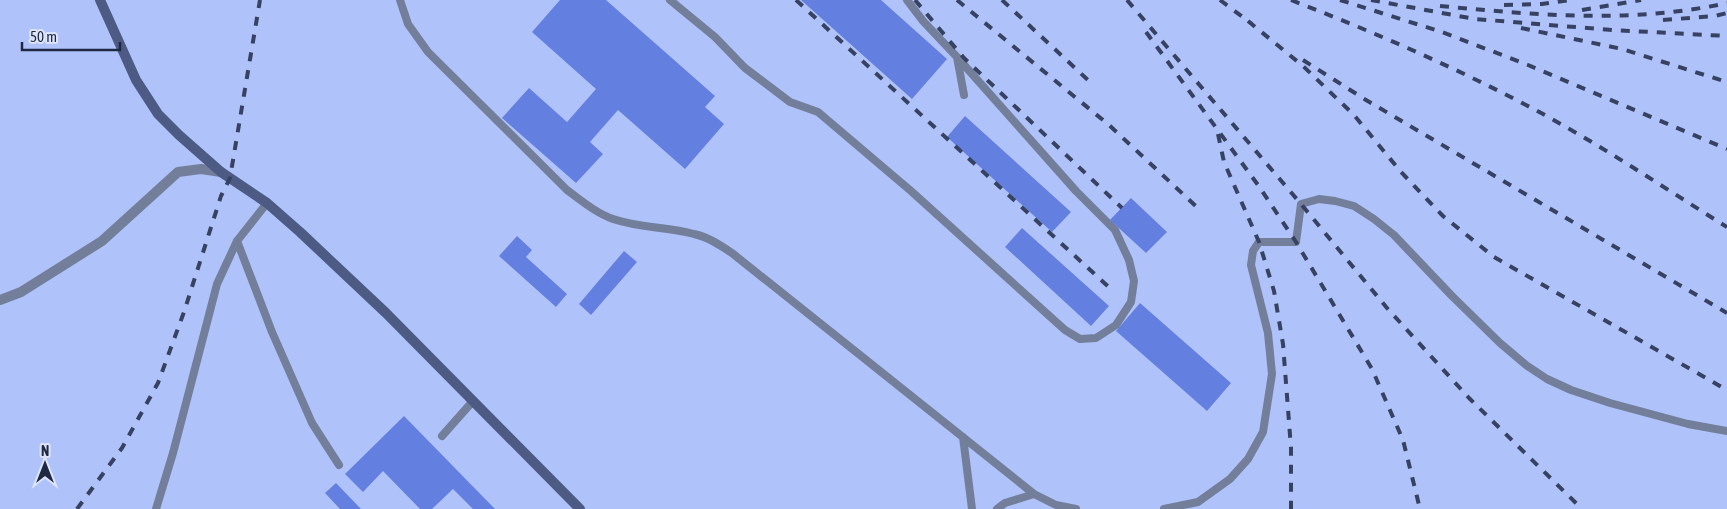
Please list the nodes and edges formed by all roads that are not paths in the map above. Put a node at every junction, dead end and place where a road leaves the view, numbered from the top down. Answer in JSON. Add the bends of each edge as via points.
{"nodes":[{"id":1,"x":100,"y":0,"type":"edge"},
{"id":2,"x":400,"y":0,"type":"edge"},
{"id":3,"x":670,"y":0,"type":"edge"},
{"id":4,"x":907,"y":0,"type":"edge"},
{"id":5,"x":957,"y":57,"type":"junction"},
{"id":6,"x":964,"y":96,"type":"dead end"},
{"id":7,"x":221,"y":172,"type":"junction"},
{"id":8,"x":267,"y":202,"type":"junction"},
{"id":9,"x":237,"y":241,"type":"junction"},
{"id":10,"x":0,"y":300,"type":"edge"},
{"id":11,"x":473,"y":401,"type":"junction"},
{"id":12,"x":1727,"y":431,"type":"edge"},
{"id":13,"x":442,"y":436,"type":"dead end"},
{"id":14,"x":963,"y":437,"type":"junction"},
{"id":15,"x":339,"y":465,"type":"dead end"},
{"id":16,"x":1034,"y":494,"type":"junction"},
{"id":17,"x":575,"y":507,"type":"edge"},
{"id":18,"x":156,"y":509,"type":"edge"},
{"id":19,"x":972,"y":509,"type":"edge"},
{"id":20,"x":996,"y":509,"type":"edge"},
{"id":21,"x":1076,"y":509,"type":"edge"},
{"id":22,"x":1164,"y":509,"type":"edge"}],
"edges":[{"from":1,"to":7,"type":"main road","via":[[136,80],[158,114]]},
{"from":2,"to":14,"type":"lane","via":[[415,37],[428,52],[567,190],[611,219],[694,234],[732,252]]},
{"from":3,"to":5,"type":"lane","via":[[715,37],[745,68],[790,102],[818,112],[1065,330],[1080,339],[1096,338],[1116,325],[1131,302],[1134,281],[1129,260],[1115,230]]},
{"from":4,"to":5,"type":"lane"},
{"from":5,"to":6,"type":"lane"},
{"from":7,"to":8,"type":"main road"},
{"from":7,"to":10,"type":"street","via":[[201,169],[178,172],[102,241],[21,292]]},
{"from":8,"to":9,"type":"lane"},
{"from":8,"to":11,"type":"main road","via":[[386,313]]},
{"from":9,"to":15,"type":"lane","via":[[312,423]]},
{"from":9,"to":18,"type":"lane","via":[[217,284]]},
{"from":11,"to":13,"type":"lane"},
{"from":11,"to":17,"type":"main road"},
{"from":12,"to":22,"type":"lane","via":[[1610,403],[1547,379],[1500,343],[1381,224],[1354,206],[1319,199],[1301,204],[1296,242],[1259,242],[1253,251],[1251,264],[1268,333],[1272,374],[1263,432],[1248,459],[1230,480],[1198,502]]},
{"from":14,"to":16,"type":"lane"},
{"from":14,"to":19,"type":"lane"},
{"from":16,"to":20,"type":"lane"},
{"from":16,"to":21,"type":"lane","via":[[1056,505]]}]}
